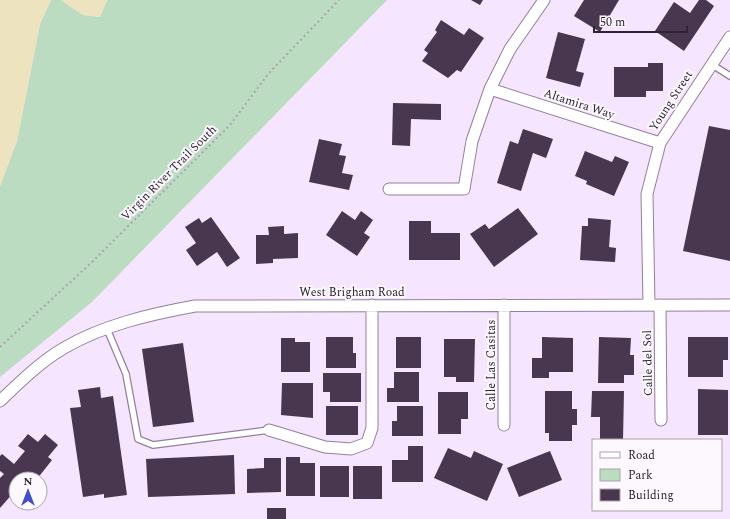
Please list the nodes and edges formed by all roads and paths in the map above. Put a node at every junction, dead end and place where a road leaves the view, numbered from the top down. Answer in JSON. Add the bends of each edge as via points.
{"nodes":[{"id":1,"x":339,"y":0,"type":"edge"},
{"id":2,"x":544,"y":0,"type":"edge"},
{"id":3,"x":730,"y":37,"type":"edge"},
{"id":4,"x":711,"y":64,"type":"junction"},
{"id":5,"x":730,"y":76,"type":"edge"},
{"id":6,"x":490,"y":89,"type":"junction"},
{"id":7,"x":660,"y":143,"type":"junction"},
{"id":8,"x":389,"y":189,"type":"dead end"},
{"id":9,"x":372,"y":305,"type":"junction"},
{"id":10,"x":504,"y":305,"type":"junction"},
{"id":11,"x":655,"y":305,"type":"junction"},
{"id":12,"x":730,"y":305,"type":"edge"},
{"id":13,"x":107,"y":329,"type":"junction"},
{"id":14,"x":0,"y":347,"type":"edge"},
{"id":15,"x":0,"y":401,"type":"edge"},
{"id":16,"x":662,"y":420,"type":"dead end"},
{"id":17,"x":504,"y":425,"type":"dead end"},
{"id":18,"x":269,"y":430,"type":"joint"}],
"edges":[{"from":1,"to":14,"type":"path","name":"Virgin River Trail South","via":[[269,73],[230,125],[91,263]]},
{"from":2,"to":6,"type":"street","via":[[510,48]]},
{"from":3,"to":4,"type":"street","name":"Young Street"},
{"from":4,"to":5,"type":"lane"},
{"from":4,"to":7,"type":"street","name":"Young Street"},
{"from":6,"to":7,"type":"street","name":"Altamira Way"},
{"from":6,"to":8,"type":"street","via":[[472,142],[464,189]]},
{"from":7,"to":11,"type":"street","name":"Young Street","via":[[647,194]]},
{"from":9,"to":10,"type":"street","name":"West Brigham Road"},
{"from":9,"to":13,"type":"street","name":"West Brigham Road","via":[[195,306],[151,314]]},
{"from":9,"to":18,"type":"street","via":[[372,428],[367,443],[351,449],[325,447]]},
{"from":10,"to":11,"type":"street","name":"West Brigham Road"},
{"from":10,"to":17,"type":"street","name":"Calle Las Casitas"},
{"from":11,"to":12,"type":"street","name":"West Brigham Road"},
{"from":11,"to":16,"type":"street","name":"Calle del Sol"},
{"from":13,"to":15,"type":"street","name":"West Brigham Road","via":[[64,348],[28,374]]},
{"from":13,"to":18,"type":"lane","via":[[126,374],[138,439],[152,445]]}]}
